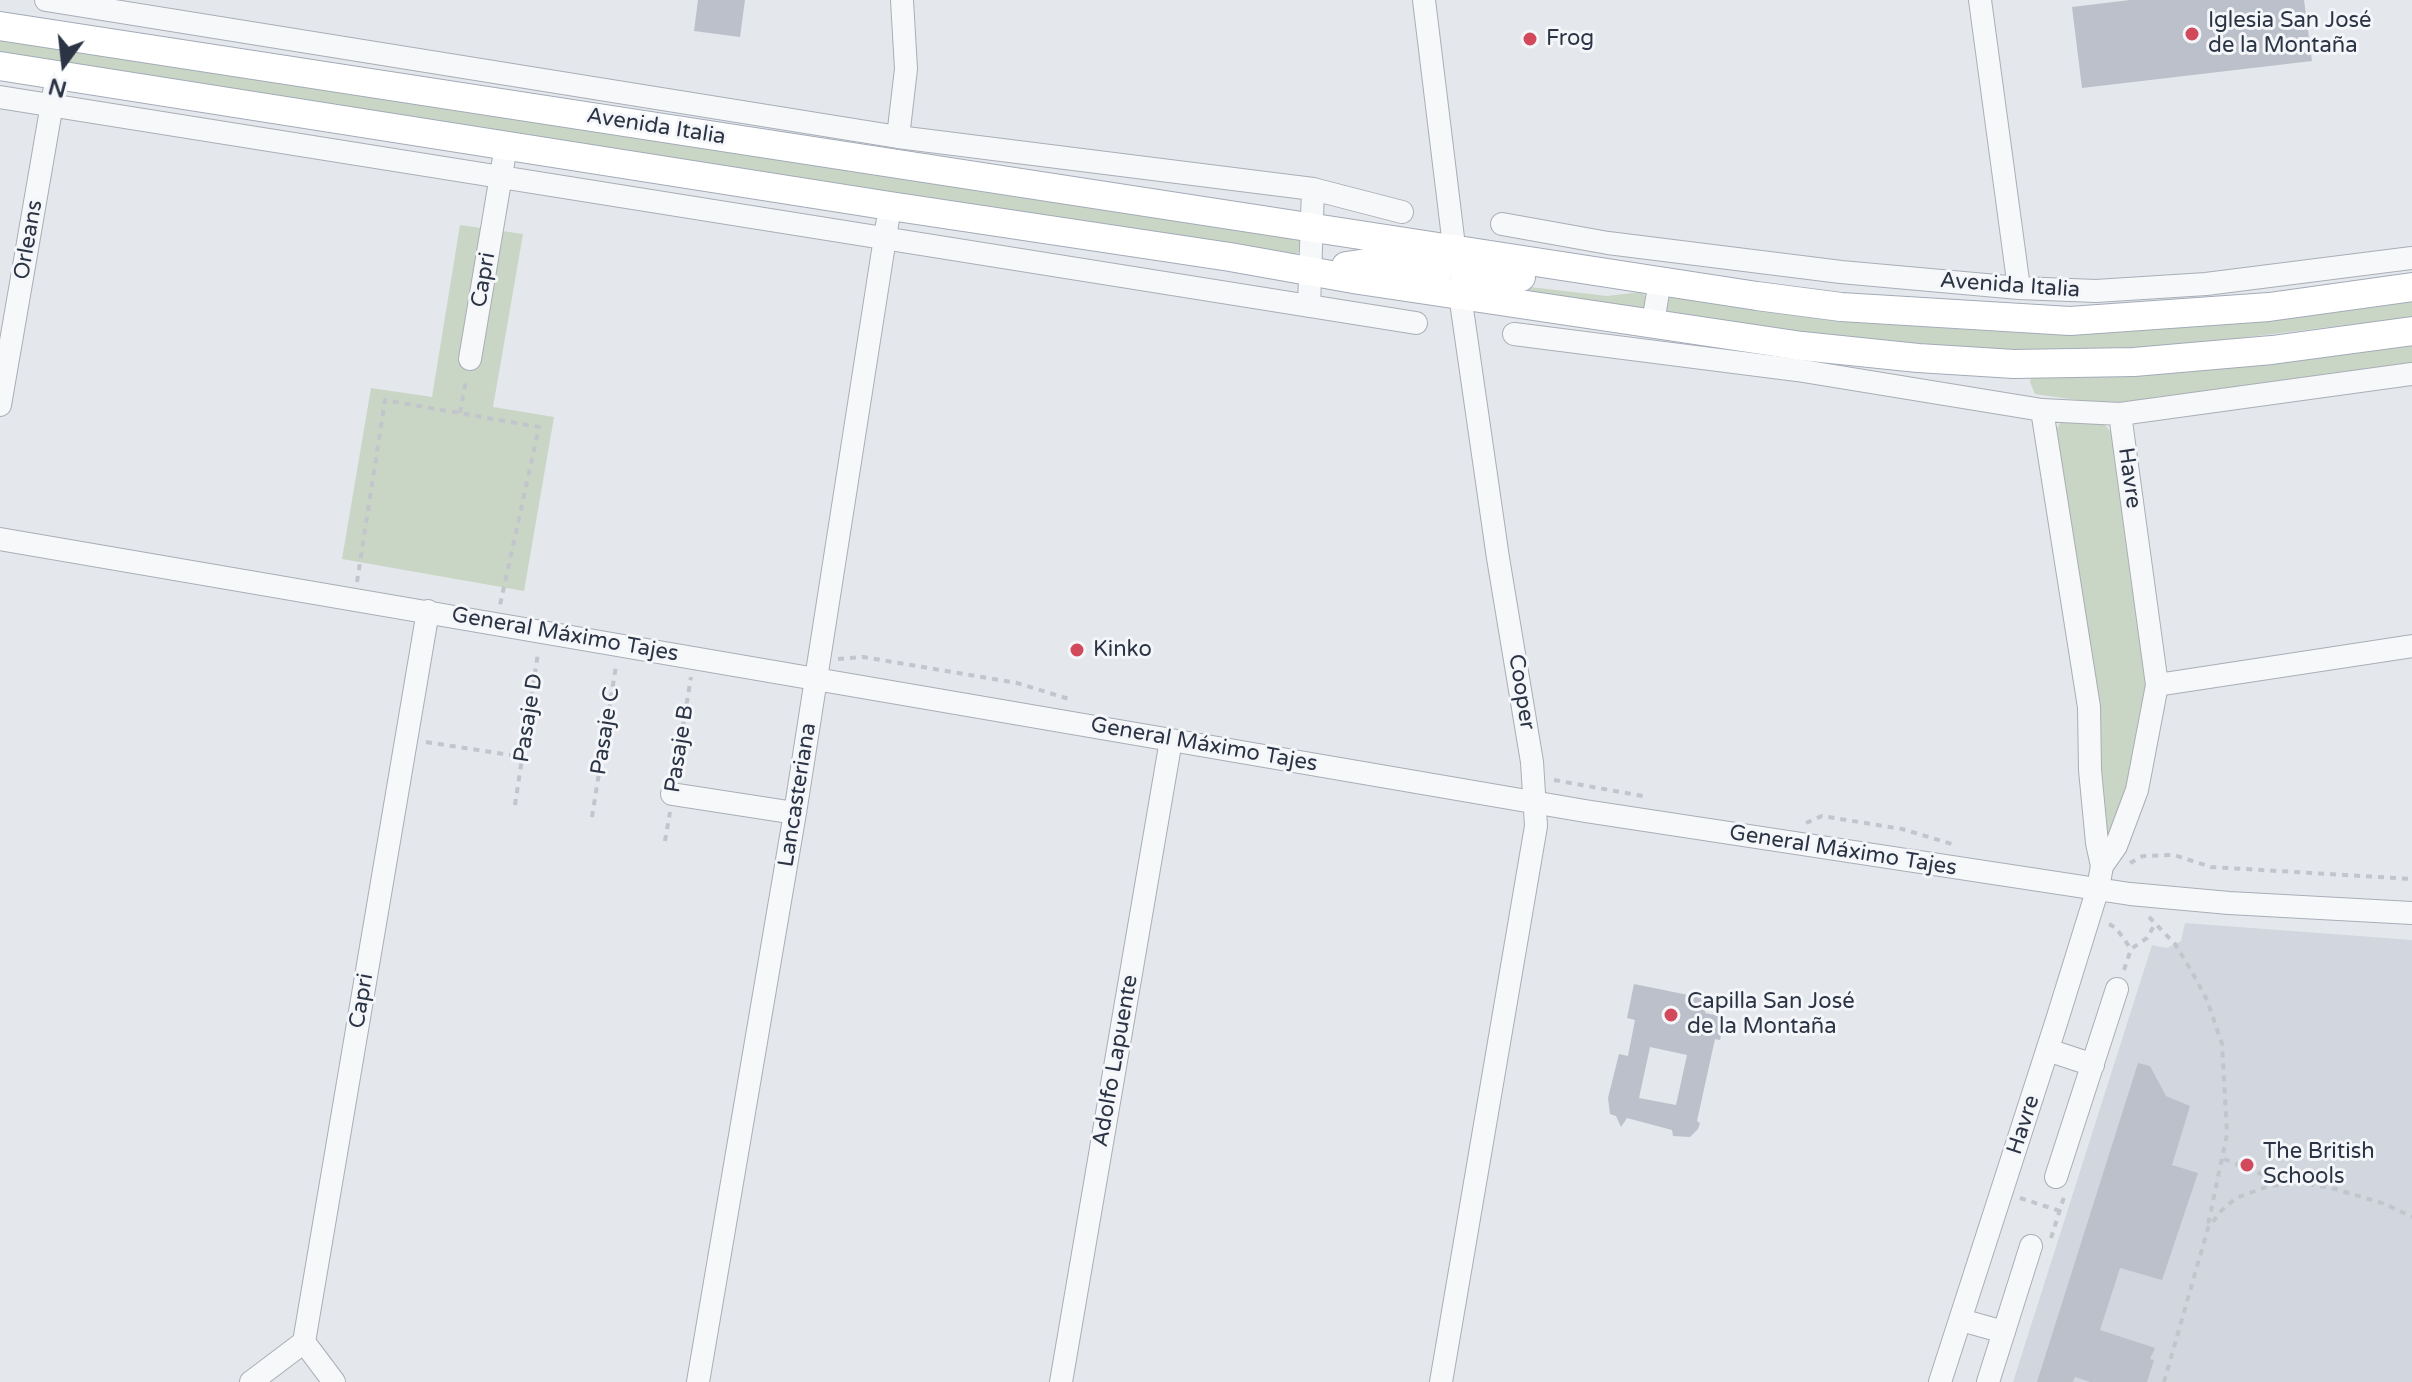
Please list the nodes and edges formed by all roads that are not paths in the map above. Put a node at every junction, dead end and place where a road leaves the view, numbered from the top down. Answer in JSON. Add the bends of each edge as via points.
{"nodes":[{"id":1,"x":39,"y":0,"type":"edge"},
{"id":2,"x":46,"y":0,"type":"edge"},
{"id":3,"x":902,"y":0,"type":"edge"},
{"id":4,"x":1424,"y":0,"type":"edge"},
{"id":5,"x":1980,"y":0,"type":"edge"},
{"id":6,"x":0,"y":26,"type":"edge"},
{"id":7,"x":42,"y":32,"type":"junction"},
{"id":8,"x":0,"y":66,"type":"edge"},
{"id":9,"x":57,"y":75,"type":"junction"},
{"id":10,"x":0,"y":97,"type":"edge"},
{"id":11,"x":52,"y":106,"type":"junction"},
{"id":12,"x":898,"y":137,"type":"junction"},
{"id":13,"x":506,"y":146,"type":"junction"},
{"id":14,"x":608,"y":162,"type":"junction"},
{"id":15,"x":501,"y":177,"type":"junction"},
{"id":16,"x":1313,"y":189,"type":"junction"},
{"id":17,"x":602,"y":193,"type":"junction"},
{"id":18,"x":890,"y":206,"type":"junction"},
{"id":19,"x":1402,"y":212,"type":"dead end"},
{"id":20,"x":1502,"y":224,"type":"dead end"},
{"id":21,"x":1311,"y":228,"type":"junction"},
{"id":22,"x":886,"y":239,"type":"junction"},
{"id":23,"x":1608,"y":243,"type":"junction"},
{"id":24,"x":1166,"y":247,"type":"junction"},
{"id":25,"x":1455,"y":249,"type":"junction"},
{"id":26,"x":1230,"y":257,"type":"junction"},
{"id":27,"x":2412,"y":258,"type":"edge"},
{"id":28,"x":1310,"y":271,"type":"junction"},
{"id":29,"x":1602,"y":272,"type":"junction"},
{"id":30,"x":1648,"y":278,"type":"junction"},
{"id":31,"x":1359,"y":280,"type":"junction"},
{"id":32,"x":1163,"y":283,"type":"junction"},
{"id":33,"x":2412,"y":287,"type":"edge"},
{"id":34,"x":2019,"y":288,"type":"junction"},
{"id":35,"x":1226,"y":293,"type":"junction"},
{"id":36,"x":1460,"y":295,"type":"junction"},
{"id":37,"x":1309,"y":306,"type":"junction"},
{"id":38,"x":1595,"y":313,"type":"junction"},
{"id":39,"x":1358,"y":314,"type":"junction"},
{"id":40,"x":1416,"y":323,"type":"dead end"},
{"id":41,"x":1653,"y":323,"type":"junction"},
{"id":42,"x":2412,"y":331,"type":"edge"},
{"id":43,"x":1514,"y":334,"type":"dead end"},
{"id":44,"x":1590,"y":343,"type":"junction"},
{"id":45,"x":1799,"y":358,"type":"junction"},
{"id":46,"x":470,"y":359,"type":"road end"},
{"id":47,"x":1868,"y":366,"type":"junction"},
{"id":48,"x":2412,"y":374,"type":"edge"},
{"id":49,"x":0,"y":405,"type":"edge"},
{"id":50,"x":2042,"y":410,"type":"junction"},
{"id":51,"x":2120,"y":414,"type":"junction"},
{"id":52,"x":0,"y":539,"type":"edge"},
{"id":53,"x":428,"y":611,"type":"junction"},
{"id":54,"x":2412,"y":646,"type":"edge"},
{"id":55,"x":817,"y":678,"type":"junction"},
{"id":56,"x":2157,"y":685,"type":"junction"},
{"id":57,"x":1171,"y":740,"type":"junction"},
{"id":58,"x":672,"y":794,"type":"road end"},
{"id":59,"x":1535,"y":802,"type":"junction"},
{"id":60,"x":795,"y":813,"type":"junction"},
{"id":61,"x":2108,"y":873,"type":"junction"},
{"id":62,"x":2412,"y":913,"type":"edge"},
{"id":63,"x":2117,"y":989,"type":"dead end"},
{"id":64,"x":2048,"y":1050,"type":"junction"},
{"id":65,"x":2093,"y":1065,"type":"junction"},
{"id":66,"x":2056,"y":1177,"type":"road end"},
{"id":67,"x":2031,"y":1246,"type":"road end"},
{"id":68,"x":1961,"y":1320,"type":"junction"},
{"id":69,"x":2004,"y":1332,"type":"junction"},
{"id":70,"x":304,"y":1342,"type":"junction"},
{"id":71,"x":251,"y":1382,"type":"edge"},
{"id":72,"x":334,"y":1382,"type":"edge"},
{"id":73,"x":698,"y":1382,"type":"edge"},
{"id":74,"x":1061,"y":1382,"type":"edge"},
{"id":75,"x":1441,"y":1382,"type":"edge"},
{"id":76,"x":1940,"y":1382,"type":"edge"},
{"id":77,"x":1988,"y":1382,"type":"edge"}],
"edges":[{"from":1,"to":7,"type":"street"},
{"from":2,"to":12,"type":"street","name":"Avenida Italia"},
{"from":3,"to":12,"type":"street","via":[[906,69]]},
{"from":4,"to":25,"type":"street","name":"Cooper"},
{"from":5,"to":34,"type":"street"},
{"from":6,"to":7,"type":"main road","name":"Avenida Italia"},
{"from":7,"to":21,"type":"main road","name":"Avenida Italia"},
{"from":8,"to":9,"type":"main road","name":"Avenida Italia"},
{"from":9,"to":11,"type":"street","name":"Orleans"},
{"from":9,"to":13,"type":"main road","name":"Avenida Italia"},
{"from":10,"to":11,"type":"street"},
{"from":11,"to":15,"type":"street"},
{"from":11,"to":49,"type":"street","name":"Orleans"},
{"from":12,"to":16,"type":"street","name":"Avenida Italia"},
{"from":13,"to":14,"type":"main road","name":"Avenida Italia"},
{"from":13,"to":15,"type":"street","name":"Capri"},
{"from":14,"to":17,"type":"street","name":"Avenida Italia"},
{"from":14,"to":18,"type":"main road","name":"Avenida Italia"},
{"from":15,"to":17,"type":"street"},
{"from":15,"to":46,"type":"street","name":"Capri"},
{"from":16,"to":19,"type":"street","name":"Avenida Italia"},
{"from":16,"to":21,"type":"street"},
{"from":17,"to":22,"type":"street"},
{"from":18,"to":22,"type":"street","name":"Lancasteriana"},
{"from":18,"to":24,"type":"main road","name":"Avenida Italia"},
{"from":20,"to":23,"type":"street","name":"Avenida Italia"},
{"from":21,"to":25,"type":"main road","name":"Avenida Italia"},
{"from":21,"to":28,"type":"street"},
{"from":22,"to":32,"type":"street"},
{"from":22,"to":55,"type":"street","name":"Lancasteriana"},
{"from":23,"to":29,"type":"street"},
{"from":23,"to":34,"type":"street","name":"Avenida Italia"},
{"from":24,"to":26,"type":"main road","name":"Avenida Italia"},
{"from":24,"to":32,"type":"street"},
{"from":25,"to":28,"type":"main road","via":[[1441,267],[1362,263]]},
{"from":25,"to":29,"type":"main road","name":"Avenida Italia"},
{"from":25,"to":36,"type":"street","name":"Cooper"},
{"from":26,"to":28,"type":"main road","name":"Avenida Italia"},
{"from":26,"to":35,"type":"street"},
{"from":27,"to":34,"type":"street","name":"Avenida Italia","via":[[2206,284],[2096,291]]},
{"from":28,"to":31,"type":"main road","name":"Avenida Italia"},
{"from":28,"to":37,"type":"street"},
{"from":29,"to":30,"type":"main road","name":"Avenida Italia"},
{"from":30,"to":33,"type":"main road","name":"Avenida Italia","via":[[1841,307],[2070,321],[2269,307]]},
{"from":30,"to":36,"type":"main road","via":[[1581,286],[1476,273],[1467,278]]},
{"from":30,"to":41,"type":"street"},
{"from":31,"to":36,"type":"main road","name":"Avenida Italia"},
{"from":31,"to":39,"type":"street"},
{"from":32,"to":35,"type":"street"},
{"from":35,"to":37,"type":"street"},
{"from":36,"to":38,"type":"main road","name":"Avenida Italia"},
{"from":36,"to":59,"type":"street","name":"Cooper"},
{"from":37,"to":39,"type":"street"},
{"from":38,"to":41,"type":"main road","name":"Avenida Italia"},
{"from":38,"to":44,"type":"street"},
{"from":39,"to":40,"type":"street"},
{"from":41,"to":45,"type":"main road","name":"Avenida Italia"},
{"from":42,"to":47,"type":"main road","name":"Avenida Italia","via":[[2134,362]]},
{"from":43,"to":44,"type":"street","name":"Avenida Italia"},
{"from":44,"to":45,"type":"street","name":"Avenida Italia"},
{"from":45,"to":47,"type":"main road","name":"Avenida Italia"},
{"from":47,"to":50,"type":"street","name":"Avenida Italia"},
{"from":48,"to":51,"type":"street","name":"Avenida Italia"},
{"from":50,"to":51,"type":"street","name":"Avenida Italia"},
{"from":50,"to":61,"type":"street","name":"Havre","via":[[2089,707],[2097,843]]},
{"from":51,"to":56,"type":"street","name":"Havre"},
{"from":52,"to":53,"type":"street","name":"General Máximo Tajes"},
{"from":53,"to":55,"type":"street","name":"General Máximo Tajes"},
{"from":53,"to":70,"type":"street","name":"Capri"},
{"from":54,"to":56,"type":"street"},
{"from":55,"to":57,"type":"street","name":"General Máximo Tajes"},
{"from":55,"to":60,"type":"street","name":"Lancasteriana"},
{"from":56,"to":61,"type":"street","name":"Havre","via":[[2137,790]]},
{"from":57,"to":59,"type":"street","name":"General Máximo Tajes"},
{"from":57,"to":74,"type":"street","name":"Adolfo Lapuente"},
{"from":58,"to":60,"type":"street"},
{"from":59,"to":61,"type":"street","name":"General Máximo Tajes","via":[[1939,866]]},
{"from":59,"to":75,"type":"street","name":"Cooper","via":[[1536,826]]},
{"from":60,"to":73,"type":"street","name":"Lancasteriana"},
{"from":61,"to":62,"type":"street","name":"General Máximo Tajes","via":[[2130,894]]},
{"from":61,"to":64,"type":"street","name":"Havre"},
{"from":63,"to":65,"type":"street"},
{"from":64,"to":65,"type":"street"},
{"from":64,"to":68,"type":"street","name":"Havre"},
{"from":65,"to":66,"type":"street"},
{"from":67,"to":69,"type":"street"},
{"from":68,"to":69,"type":"street"},
{"from":68,"to":76,"type":"street","name":"Havre"},
{"from":69,"to":77,"type":"street"},
{"from":70,"to":71,"type":"street"},
{"from":70,"to":72,"type":"street"}]}
